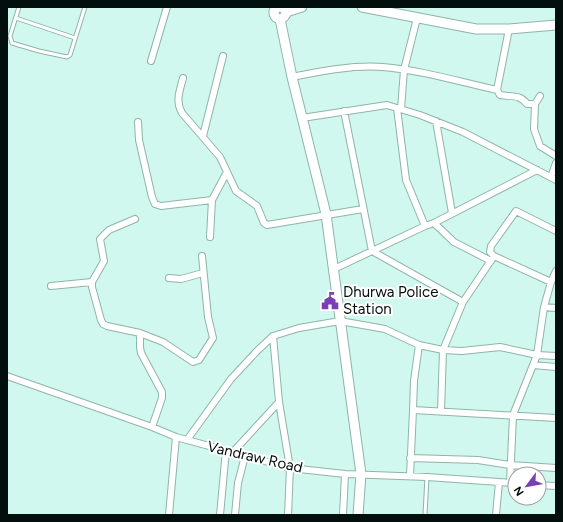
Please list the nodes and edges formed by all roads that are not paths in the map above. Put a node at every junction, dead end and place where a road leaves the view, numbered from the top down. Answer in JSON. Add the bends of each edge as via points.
{"nodes":[{"id":1,"x":19,"y":7,"type":"edge"},
{"id":2,"x":85,"y":7,"type":"edge"},
{"id":3,"x":167,"y":7,"type":"edge"},
{"id":4,"x":302,"y":7,"type":"edge"},
{"id":5,"x":362,"y":7,"type":"edge"},
{"id":6,"x":278,"y":10,"type":"edge"},
{"id":7,"x":16,"y":18,"type":"junction"},
{"id":8,"x":417,"y":18,"type":"junction"},
{"id":9,"x":556,"y":25,"type":"edge"},
{"id":10,"x":509,"y":29,"type":"junction"},
{"id":11,"x":75,"y":38,"type":"junction"},
{"id":12,"x":223,"y":56,"type":"dead end"},
{"id":13,"x":151,"y":60,"type":"dead end"},
{"id":14,"x":404,"y":70,"type":"junction"},
{"id":15,"x":292,"y":77,"type":"junction"},
{"id":16,"x":183,"y":78,"type":"dead end"},
{"id":17,"x":498,"y":90,"type":"junction"},
{"id":18,"x":540,"y":96,"type":"dead end"},
{"id":19,"x":536,"y":104,"type":"junction"},
{"id":20,"x":399,"y":108,"type":"junction"},
{"id":21,"x":344,"y":111,"type":"junction"},
{"id":22,"x":302,"y":118,"type":"junction"},
{"id":23,"x":436,"y":121,"type":"junction"},
{"id":24,"x":138,"y":122,"type":"dead end"},
{"id":25,"x":203,"y":136,"type":"junction"},
{"id":26,"x":556,"y":156,"type":"edge"},
{"id":27,"x":556,"y":163,"type":"edge"},
{"id":28,"x":537,"y":170,"type":"junction"},
{"id":29,"x":227,"y":172,"type":"junction"},
{"id":30,"x":554,"y":178,"type":"edge"},
{"id":31,"x":212,"y":200,"type":"junction"},
{"id":32,"x":363,"y":209,"type":"junction"},
{"id":33,"x":452,"y":213,"type":"junction"},
{"id":34,"x":326,"y":214,"type":"junction"},
{"id":35,"x":135,"y":219,"type":"dead end"},
{"id":36,"x":434,"y":223,"type":"junction"},
{"id":37,"x":425,"y":226,"type":"junction"},
{"id":38,"x":556,"y":231,"type":"edge"},
{"id":39,"x":210,"y":236,"type":"dead end"},
{"id":40,"x":372,"y":251,"type":"junction"},
{"id":41,"x":202,"y":256,"type":"dead end"},
{"id":42,"x":493,"y":259,"type":"junction"},
{"id":43,"x":334,"y":270,"type":"junction"},
{"id":44,"x":556,"y":271,"type":"edge"},
{"id":45,"x":203,"y":273,"type":"junction"},
{"id":46,"x":169,"y":278,"type":"dead end"},
{"id":47,"x":92,"y":282,"type":"junction"},
{"id":48,"x":551,"y":282,"type":"junction"},
{"id":49,"x":51,"y":286,"type":"dead end"},
{"id":50,"x":463,"y":302,"type":"junction"},
{"id":51,"x":544,"y":307,"type":"junction"},
{"id":52,"x":556,"y":308,"type":"edge"},
{"id":53,"x":340,"y":321,"type":"junction"},
{"id":54,"x":140,"y":333,"type":"junction"},
{"id":55,"x":273,"y":336,"type":"junction"},
{"id":56,"x":419,"y":346,"type":"junction"},
{"id":57,"x":443,"y":350,"type":"junction"},
{"id":58,"x":537,"y":355,"type":"junction"},
{"id":59,"x":556,"y":356,"type":"edge"},
{"id":60,"x":533,"y":365,"type":"junction"},
{"id":61,"x":556,"y":367,"type":"edge"},
{"id":62,"x":7,"y":376,"type":"edge"},
{"id":63,"x":279,"y":402,"type":"junction"},
{"id":64,"x":412,"y":410,"type":"junction"},
{"id":65,"x":441,"y":411,"type":"junction"},
{"id":66,"x":513,"y":415,"type":"junction"},
{"id":67,"x":556,"y":418,"type":"edge"},
{"id":68,"x":152,"y":427,"type":"junction"},
{"id":69,"x":176,"y":437,"type":"junction"},
{"id":70,"x":187,"y":440,"type":"junction"},
{"id":71,"x":226,"y":450,"type":"junction"},
{"id":72,"x":233,"y":452,"type":"junction"},
{"id":73,"x":245,"y":456,"type":"junction"},
{"id":74,"x":410,"y":458,"type":"junction"},
{"id":75,"x":510,"y":465,"type":"junction"},
{"id":76,"x":290,"y":468,"type":"junction"},
{"id":77,"x":556,"y":468,"type":"edge"},
{"id":78,"x":345,"y":474,"type":"junction"},
{"id":79,"x":361,"y":474,"type":"junction"},
{"id":80,"x":410,"y":476,"type":"junction"},
{"id":81,"x":427,"y":477,"type":"junction"},
{"id":82,"x":499,"y":482,"type":"junction"},
{"id":83,"x":507,"y":483,"type":"edge"},
{"id":84,"x":169,"y":515,"type":"edge"},
{"id":85,"x":220,"y":515,"type":"edge"},
{"id":86,"x":235,"y":515,"type":"edge"},
{"id":87,"x":288,"y":515,"type":"edge"},
{"id":88,"x":343,"y":515,"type":"edge"},
{"id":89,"x":358,"y":515,"type":"edge"},
{"id":90,"x":425,"y":515,"type":"edge"},
{"id":91,"x":496,"y":515,"type":"edge"}],
"edges":[{"from":1,"to":7,"type":"lane"},
{"from":2,"to":11,"type":"lane"},
{"from":3,"to":13,"type":"street"},
{"from":4,"to":6,"type":"street"},
{"from":5,"to":8,"type":"street"},
{"from":6,"to":15,"type":"street"},
{"from":7,"to":11,"type":"lane"},
{"from":7,"to":11,"type":"lane","via":[[10,36],[10,40],[15,44],[67,57]]},
{"from":8,"to":10,"type":"street","via":[[476,29]]},
{"from":8,"to":14,"type":"street"},
{"from":9,"to":10,"type":"street"},
{"from":10,"to":17,"type":"street"},
{"from":12,"to":25,"type":"street"},
{"from":14,"to":15,"type":"street","via":[[383,67],[336,68]]},
{"from":14,"to":17,"type":"street"},
{"from":14,"to":20,"type":"street"},
{"from":15,"to":22,"type":"street"},
{"from":16,"to":25,"type":"street","via":[[177,102],[179,108]]},
{"from":17,"to":19,"type":"street","via":[[500,95],[520,97],[528,104]]},
{"from":18,"to":19,"type":"street"},
{"from":19,"to":26,"type":"street","via":[[533,126],[539,144]]},
{"from":20,"to":21,"type":"street","via":[[387,105]]},
{"from":20,"to":23,"type":"street"},
{"from":20,"to":37,"type":"street","via":[[406,180]]},
{"from":21,"to":22,"type":"street"},
{"from":21,"to":32,"type":"street"},
{"from":22,"to":34,"type":"street"},
{"from":23,"to":28,"type":"street"},
{"from":23,"to":33,"type":"street"},
{"from":24,"to":31,"type":"street","via":[[139,140],[152,197],[156,204],[161,206]]},
{"from":25,"to":29,"type":"street","via":[[220,157]]},
{"from":27,"to":30,"type":"street"},
{"from":28,"to":30,"type":"street"},
{"from":28,"to":33,"type":"street"},
{"from":29,"to":31,"type":"street"},
{"from":29,"to":34,"type":"street","via":[[236,191],[257,206],[262,221],[266,224]]},
{"from":31,"to":39,"type":"street"},
{"from":32,"to":34,"type":"street"},
{"from":32,"to":40,"type":"street"},
{"from":33,"to":36,"type":"street"},
{"from":34,"to":43,"type":"street"},
{"from":35,"to":47,"type":"street","via":[[109,230],[102,238],[100,242],[104,261]]},
{"from":36,"to":37,"type":"street"},
{"from":36,"to":42,"type":"street","via":[[454,242]]},
{"from":37,"to":40,"type":"street"},
{"from":38,"to":42,"type":"street","via":[[516,211],[491,246]]},
{"from":40,"to":43,"type":"street"},
{"from":40,"to":50,"type":"street"},
{"from":41,"to":45,"type":"street"},
{"from":42,"to":48,"type":"street"},
{"from":42,"to":50,"type":"street"},
{"from":43,"to":53,"type":"street"},
{"from":44,"to":48,"type":"street"},
{"from":45,"to":46,"type":"street","via":[[181,279]]},
{"from":45,"to":54,"type":"street","via":[[213,338],[199,360],[193,362],[163,342]]},
{"from":47,"to":49,"type":"street"},
{"from":47,"to":54,"type":"street","via":[[103,324]]},
{"from":48,"to":51,"type":"street"},
{"from":50,"to":57,"type":"street"},
{"from":51,"to":52,"type":"street"},
{"from":51,"to":58,"type":"street"},
{"from":53,"to":55,"type":"street","via":[[299,328]]},
{"from":53,"to":56,"type":"street","via":[[385,329]]},
{"from":53,"to":79,"type":"street"},
{"from":54,"to":68,"type":"street","via":[[141,352],[162,392]]},
{"from":55,"to":63,"type":"street"},
{"from":55,"to":70,"type":"street","via":[[230,379]]},
{"from":56,"to":57,"type":"street"},
{"from":56,"to":64,"type":"street"},
{"from":57,"to":58,"type":"street","via":[[500,347]]},
{"from":57,"to":65,"type":"street"},
{"from":58,"to":59,"type":"street"},
{"from":58,"to":60,"type":"street"},
{"from":60,"to":61,"type":"street"},
{"from":60,"to":66,"type":"street"},
{"from":62,"to":68,"type":"street","name":"Vandraw Road"},
{"from":63,"to":72,"type":"street"},
{"from":63,"to":76,"type":"street"},
{"from":64,"to":65,"type":"street"},
{"from":64,"to":74,"type":"street"},
{"from":65,"to":66,"type":"street"},
{"from":66,"to":67,"type":"street"},
{"from":66,"to":75,"type":"street"},
{"from":68,"to":69,"type":"street","name":"Vandraw Road"},
{"from":69,"to":70,"type":"street","name":"Vandraw Road"},
{"from":69,"to":84,"type":"street"},
{"from":70,"to":71,"type":"street","name":"Vandraw Road"},
{"from":71,"to":72,"type":"street","name":"Vandraw Road"},
{"from":71,"to":85,"type":"street"},
{"from":72,"to":73,"type":"street","name":"Vandraw Road"},
{"from":73,"to":76,"type":"street","name":"Vandraw Road"},
{"from":73,"to":86,"type":"street","via":[[238,483]]},
{"from":74,"to":75,"type":"street","via":[[478,460]]},
{"from":74,"to":80,"type":"street"},
{"from":75,"to":77,"type":"street"},
{"from":76,"to":78,"type":"street","name":"Vandraw Road"},
{"from":76,"to":87,"type":"street"},
{"from":78,"to":79,"type":"street","name":"Vandraw Road"},
{"from":78,"to":88,"type":"street"},
{"from":79,"to":80,"type":"street","name":"Vandraw Road"},
{"from":79,"to":89,"type":"street"},
{"from":80,"to":81,"type":"street","name":"Vandraw Road"},
{"from":81,"to":82,"type":"street","name":"Vandraw Road"},
{"from":81,"to":90,"type":"lane"},
{"from":82,"to":83,"type":"street","name":"Vandraw Road"},
{"from":82,"to":91,"type":"street"}]}
